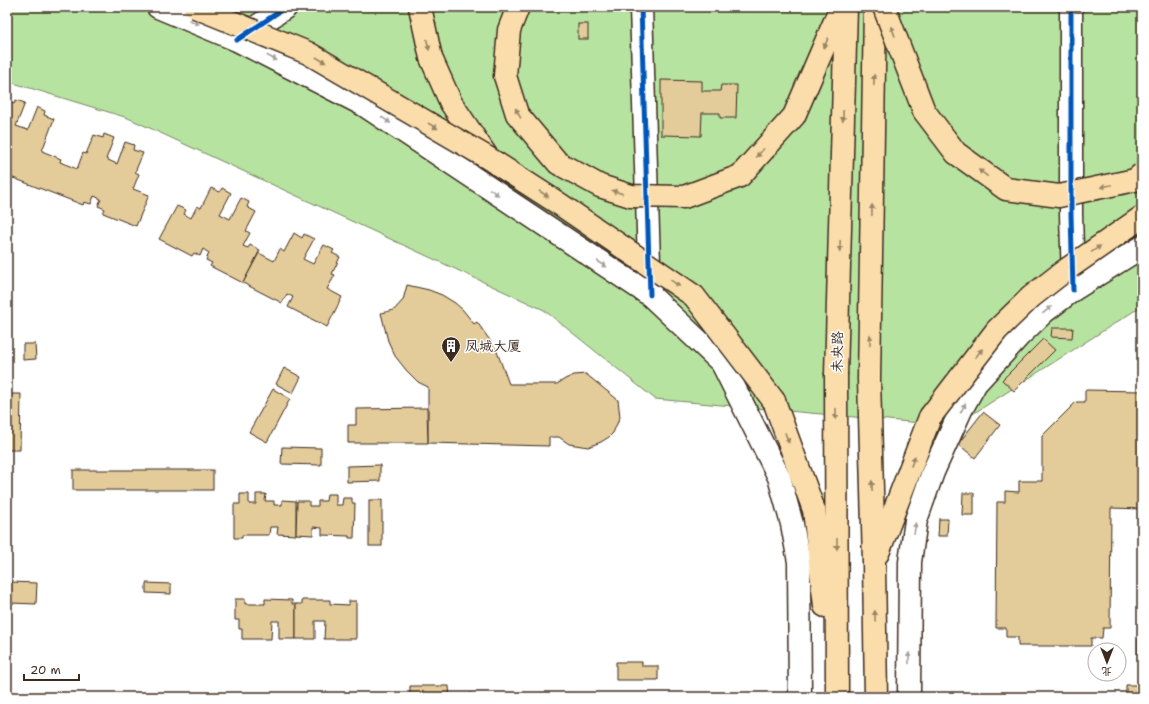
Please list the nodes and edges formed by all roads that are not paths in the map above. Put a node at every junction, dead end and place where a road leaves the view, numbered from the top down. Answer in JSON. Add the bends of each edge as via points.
{"nodes":[{"id":1,"x":158,"y":7,"type":"edge"},
{"id":2,"x":195,"y":7,"type":"edge"},
{"id":3,"x":286,"y":7,"type":"edge"},
{"id":4,"x":420,"y":7,"type":"edge"},
{"id":5,"x":518,"y":7,"type":"edge"},
{"id":6,"x":641,"y":7,"type":"edge"},
{"id":7,"x":841,"y":7,"type":"edge"},
{"id":8,"x":846,"y":7,"type":"edge"},
{"id":9,"x":875,"y":7,"type":"edge"},
{"id":10,"x":884,"y":7,"type":"edge"},
{"id":11,"x":1071,"y":7,"type":"edge"},
{"id":12,"x":238,"y":40,"type":"junction"},
{"id":13,"x":488,"y":158,"type":"junction"},
{"id":14,"x":1142,"y":174,"type":"edge"},
{"id":15,"x":1142,"y":217,"type":"edge"},
{"id":16,"x":1142,"y":247,"type":"edge"},
{"id":17,"x":1073,"y":290,"type":"junction"},
{"id":18,"x":650,"y":295,"type":"junction"},
{"id":19,"x":874,"y":563,"type":"junction"},
{"id":20,"x":800,"y":697,"type":"edge"},
{"id":21,"x":836,"y":697,"type":"edge"},
{"id":22,"x":876,"y":697,"type":"edge"},
{"id":23,"x":909,"y":697,"type":"edge"}],
"edges":[{"from":1,"to":12,"type":"main road","one_way":true},
{"from":2,"to":13,"type":"main road","one_way":true,"bridge":true,"via":[[308,53]]},
{"from":3,"to":12,"type":"main road"},
{"from":4,"to":13,"type":"main road","one_way":true,"via":[[431,58],[451,103]]},
{"from":7,"to":5,"type":"main road","one_way":true,"bridge":true,"via":[[794,116],[740,176],[684,197],[631,196],[600,186],[558,162],[517,114],[505,76],[509,30]]},
{"from":6,"to":18,"type":"main road"},
{"from":8,"to":21,"type":"main road","name":"未央路","one_way":true,"bridge":true,"via":[[836,375]]},
{"from":19,"to":9,"type":"main road","one_way":true,"via":[[869,379]]},
{"from":14,"to":10,"type":"main road","one_way":true,"bridge":true,"via":[[1135,180],[1059,196],[1006,189],[956,153],[924,111]]},
{"from":11,"to":17,"type":"main road"},
{"from":12,"to":18,"type":"main road","one_way":true,"via":[[364,105]]},
{"from":13,"to":21,"type":"main road","one_way":true,"bridge":true,"via":[[694,296],[774,401],[814,510]]},
{"from":19,"to":15,"type":"main road","one_way":true,"bridge":true,"via":[[930,417],[997,330],[1030,297]]},
{"from":16,"to":17,"type":"main road"},
{"from":23,"to":17,"type":"main road","one_way":true,"via":[[910,562],[916,520],[933,472],[976,383],[1044,312]]},
{"from":18,"to":20,"type":"main road","via":[[722,363],[779,477],[799,562]]},
{"from":22,"to":19,"type":"main road","one_way":true}]}
